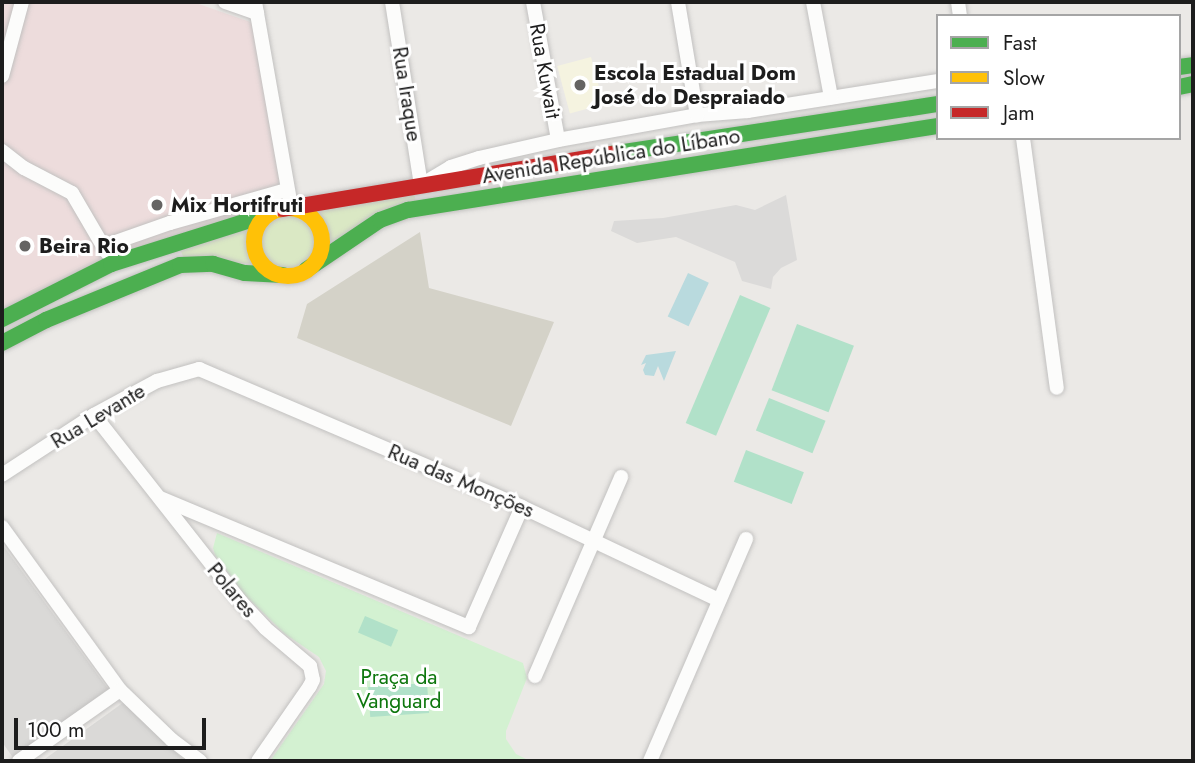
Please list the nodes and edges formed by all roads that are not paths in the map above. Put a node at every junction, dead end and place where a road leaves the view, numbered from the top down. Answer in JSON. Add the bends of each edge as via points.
{"nodes":[{"id":1,"x":22,"y":2,"type":"edge"},
{"id":2,"x":225,"y":2,"type":"edge"},
{"id":3,"x":392,"y":2,"type":"edge"},
{"id":4,"x":533,"y":2,"type":"edge"},
{"id":5,"x":678,"y":2,"type":"edge"},
{"id":6,"x":813,"y":2,"type":"edge"},
{"id":7,"x":256,"y":7,"type":"edge"},
{"id":8,"x":2,"y":76,"type":"edge"},
{"id":9,"x":936,"y":81,"type":"edge"},
{"id":10,"x":831,"y":97,"type":"junction"},
{"id":11,"x":936,"y":104,"type":"edge"},
{"id":12,"x":748,"y":111,"type":"junction"},
{"id":13,"x":697,"y":115,"type":"junction"},
{"id":14,"x":936,"y":126,"type":"edge"},
{"id":15,"x":752,"y":131,"type":"junction"},
{"id":16,"x":558,"y":140,"type":"junction"},
{"id":17,"x":1023,"y":140,"type":"edge"},
{"id":18,"x":2,"y":151,"type":"edge"},
{"id":19,"x":421,"y":185,"type":"junction"},
{"id":20,"x":287,"y":202,"type":"junction"},
{"id":21,"x":265,"y":215,"type":"junction"},
{"id":22,"x":104,"y":246,"type":"junction"},
{"id":23,"x":111,"y":264,"type":"junction"},
{"id":24,"x":306,"y":270,"type":"junction"},
{"id":25,"x":283,"y":275,"type":"junction"},
{"id":26,"x":2,"y":319,"type":"edge"},
{"id":27,"x":2,"y":343,"type":"edge"},
{"id":28,"x":200,"y":369,"type":"joint"},
{"id":29,"x":1057,"y":388,"type":"dead end"},
{"id":30,"x":93,"y":415,"type":"junction"},
{"id":31,"x":2,"y":475,"type":"edge"},
{"id":32,"x":621,"y":477,"type":"dead end"},
{"id":33,"x":160,"y":498,"type":"junction"},
{"id":34,"x":522,"y":507,"type":"junction"},
{"id":35,"x":2,"y":527,"type":"edge"},
{"id":36,"x":593,"y":539,"type":"junction"},
{"id":37,"x":746,"y":539,"type":"dead end"},
{"id":38,"x":719,"y":600,"type":"junction"},
{"id":39,"x":535,"y":676,"type":"dead end"},
{"id":40,"x":120,"y":690,"type":"junction"},
{"id":41,"x":19,"y":761,"type":"edge"},
{"id":42,"x":200,"y":761,"type":"edge"},
{"id":43,"x":258,"y":761,"type":"edge"},
{"id":44,"x":650,"y":761,"type":"edge"}],
"edges":[{"from":1,"to":8,"type":"street"},
{"from":2,"to":7,"type":"street"},
{"from":3,"to":19,"type":"street","name":"Rua Iraque"},
{"from":4,"to":16,"type":"street","name":"Rua Kuwait"},
{"from":5,"to":13,"type":"street"},
{"from":6,"to":10,"type":"street"},
{"from":7,"to":20,"type":"street"},
{"from":9,"to":10,"type":"street","name":"Avenida República do Líbano"},
{"from":10,"to":12,"type":"street","name":"Avenida República do Líbano"},
{"from":11,"to":15,"type":"main road","name":"Avenida República do Líbano"},
{"from":12,"to":13,"type":"street","name":"Avenida República do Líbano"},
{"from":12,"to":15,"type":"street"},
{"from":13,"to":16,"type":"street","name":"Avenida República do Líbano"},
{"from":14,"to":24,"type":"main road","name":"Avenida República do Líbano","via":[[408,210],[380,220]]},
{"from":15,"to":19,"type":"main road","name":"Avenida República do Líbano"},
{"from":16,"to":19,"type":"street","name":"Avenida República do Líbano","via":[[451,167]]},
{"from":17,"to":29,"type":"street"},
{"from":18,"to":22,"type":"street","via":[[72,193]]},
{"from":19,"to":20,"type":"main road","name":"Avenida República do Líbano"},
{"from":20,"to":21,"type":"main road","name":"Avenida República do Líbano"},
{"from":20,"to":22,"type":"street","via":[[170,223]]},
{"from":20,"to":24,"type":"main road","via":[[313,218],[320,228],[320,251]]},
{"from":21,"to":23,"type":"main road","name":"Avenida República do Líbano"},
{"from":21,"to":25,"type":"main road","via":[[255,231],[255,250],[265,267]]},
{"from":22,"to":23,"type":"street"},
{"from":23,"to":26,"type":"main road","name":"Avenida República do Líbano"},
{"from":24,"to":25,"type":"main road","name":"Avenida República do Líbano"},
{"from":25,"to":27,"type":"main road","name":"Avenida República do Líbano","via":[[245,273],[213,264],[180,265]]},
{"from":28,"to":30,"type":"street","name":"Rua Levante","via":[[157,381]]},
{"from":28,"to":34,"type":"street","name":"Rua das Monções"},
{"from":30,"to":31,"type":"street","name":"Rua Levante"},
{"from":30,"to":33,"type":"street","name":"Polares"},
{"from":32,"to":36,"type":"street"},
{"from":33,"to":34,"type":"street","via":[[469,627]]},
{"from":33,"to":43,"type":"street","name":"Polares","via":[[241,602],[313,672],[310,686]]},
{"from":34,"to":36,"type":"street","name":"Rua das Monções"},
{"from":35,"to":40,"type":"street"},
{"from":36,"to":38,"type":"street","name":"Rua das Monções"},
{"from":36,"to":39,"type":"street"},
{"from":37,"to":38,"type":"street"},
{"from":38,"to":44,"type":"street"},
{"from":40,"to":41,"type":"street"},
{"from":40,"to":42,"type":"street"}]}
